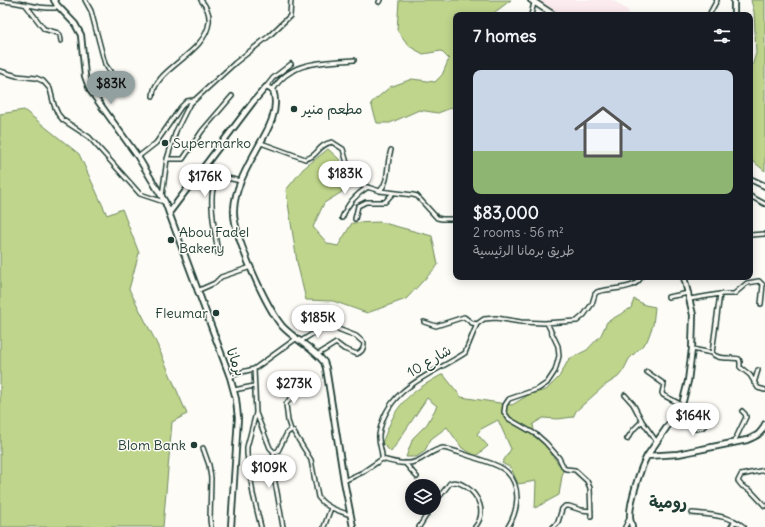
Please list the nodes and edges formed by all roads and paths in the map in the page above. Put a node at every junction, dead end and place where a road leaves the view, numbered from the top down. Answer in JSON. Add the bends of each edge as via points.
{"nodes":[{"id":1,"x":54,"y":0,"type":"edge"},
{"id":2,"x":85,"y":0,"type":"edge"},
{"id":3,"x":201,"y":0,"type":"edge"},
{"id":4,"x":291,"y":0,"type":"edge"},
{"id":5,"x":717,"y":0,"type":"edge"},
{"id":6,"x":734,"y":0,"type":"edge"},
{"id":7,"x":0,"y":1,"type":"edge"},
{"id":8,"x":532,"y":1,"type":"edge"},
{"id":9,"x":25,"y":4,"type":"junction"},
{"id":10,"x":57,"y":5,"type":"junction"},
{"id":11,"x":531,"y":12,"type":"edge"},
{"id":12,"x":549,"y":12,"type":"edge"},
{"id":13,"x":711,"y":12,"type":"edge"},
{"id":14,"x":734,"y":12,"type":"edge"},
{"id":15,"x":60,"y":41,"type":"dead end"},
{"id":16,"x":354,"y":60,"type":"dead end"},
{"id":17,"x":291,"y":64,"type":"dead end"},
{"id":18,"x":0,"y":71,"type":"edge"},
{"id":19,"x":266,"y":87,"type":"junction"},
{"id":20,"x":122,"y":89,"type":"dead end"},
{"id":21,"x":273,"y":90,"type":"junction"},
{"id":22,"x":153,"y":96,"type":"dead end"},
{"id":23,"x":232,"y":96,"type":"dead end"},
{"id":24,"x":193,"y":100,"type":"junction"},
{"id":25,"x":261,"y":143,"type":"junction"},
{"id":26,"x":391,"y":150,"type":"dead end"},
{"id":27,"x":138,"y":157,"type":"junction"},
{"id":28,"x":167,"y":159,"type":"junction"},
{"id":29,"x":753,"y":180,"type":"edge"},
{"id":30,"x":241,"y":181,"type":"junction"},
{"id":31,"x":765,"y":186,"type":"edge"},
{"id":32,"x":368,"y":187,"type":"junction"},
{"id":33,"x":380,"y":192,"type":"junction"},
{"id":34,"x":393,"y":193,"type":"junction"},
{"id":35,"x":162,"y":196,"type":"junction"},
{"id":36,"x":753,"y":198,"type":"edge"},
{"id":37,"x":165,"y":202,"type":"junction"},
{"id":38,"x":765,"y":204,"type":"edge"},
{"id":39,"x":169,"y":212,"type":"junction"},
{"id":40,"x":342,"y":218,"type":"dead end"},
{"id":41,"x":355,"y":219,"type":"dead end"},
{"id":42,"x":453,"y":219,"type":"edge"},
{"id":43,"x":764,"y":234,"type":"dead end"},
{"id":44,"x":753,"y":235,"type":"edge"},
{"id":45,"x":218,"y":253,"type":"dead end"},
{"id":46,"x":251,"y":267,"type":"junction"},
{"id":47,"x":640,"y":280,"type":"edge"},
{"id":48,"x":685,"y":280,"type":"edge"},
{"id":49,"x":197,"y":290,"type":"junction"},
{"id":50,"x":688,"y":293,"type":"junction"},
{"id":51,"x":720,"y":294,"type":"junction"},
{"id":52,"x":668,"y":297,"type":"dead end"},
{"id":53,"x":690,"y":299,"type":"junction"},
{"id":54,"x":761,"y":304,"type":"dead end"},
{"id":55,"x":424,"y":322,"type":"dead end"},
{"id":56,"x":546,"y":323,"type":"junction"},
{"id":57,"x":477,"y":324,"type":"junction"},
{"id":58,"x":299,"y":340,"type":"junction"},
{"id":59,"x":692,"y":349,"type":"junction"},
{"id":60,"x":712,"y":353,"type":"junction"},
{"id":61,"x":317,"y":355,"type":"junction"},
{"id":62,"x":254,"y":369,"type":"junction"},
{"id":63,"x":758,"y":370,"type":"dead end"},
{"id":64,"x":648,"y":372,"type":"dead end"},
{"id":65,"x":230,"y":377,"type":"junction"},
{"id":66,"x":302,"y":383,"type":"dead end"},
{"id":67,"x":754,"y":383,"type":"junction"},
{"id":68,"x":254,"y":386,"type":"junction"},
{"id":69,"x":234,"y":390,"type":"junction"},
{"id":70,"x":765,"y":390,"type":"edge"},
{"id":71,"x":624,"y":395,"type":"dead end"},
{"id":72,"x":682,"y":405,"type":"junction"},
{"id":73,"x":742,"y":411,"type":"dead end"},
{"id":74,"x":256,"y":413,"type":"junction"},
{"id":75,"x":673,"y":418,"type":"junction"},
{"id":76,"x":712,"y":419,"type":"dead end"},
{"id":77,"x":642,"y":422,"type":"junction"},
{"id":78,"x":765,"y":424,"type":"edge"},
{"id":79,"x":291,"y":430,"type":"junction"},
{"id":80,"x":627,"y":439,"type":"dead end"},
{"id":81,"x":656,"y":441,"type":"junction"},
{"id":82,"x":734,"y":443,"type":"junction"},
{"id":83,"x":203,"y":448,"type":"dead end"},
{"id":84,"x":274,"y":452,"type":"junction"},
{"id":85,"x":647,"y":456,"type":"junction"},
{"id":86,"x":382,"y":459,"type":"junction"},
{"id":87,"x":405,"y":463,"type":"junction"},
{"id":88,"x":765,"y":470,"type":"edge"},
{"id":89,"x":417,"y":477,"type":"dead end"},
{"id":90,"x":344,"y":482,"type":"junction"},
{"id":91,"x":441,"y":495,"type":"edge"},
{"id":92,"x":765,"y":506,"type":"edge"},
{"id":93,"x":331,"y":508,"type":"junction"},
{"id":94,"x":591,"y":511,"type":"junction"},
{"id":95,"x":692,"y":513,"type":"dead end"},
{"id":96,"x":351,"y":515,"type":"junction"},
{"id":97,"x":427,"y":515,"type":"edge"},
{"id":98,"x":591,"y":516,"type":"dead end"},
{"id":99,"x":630,"y":517,"type":"junction"},
{"id":100,"x":735,"y":521,"type":"junction"},
{"id":101,"x":211,"y":527,"type":"edge"},
{"id":102,"x":231,"y":527,"type":"edge"},
{"id":103,"x":261,"y":527,"type":"edge"},
{"id":104,"x":283,"y":527,"type":"edge"},
{"id":105,"x":324,"y":527,"type":"edge"},
{"id":106,"x":354,"y":527,"type":"edge"},
{"id":107,"x":419,"y":527,"type":"edge"},
{"id":108,"x":475,"y":527,"type":"edge"},
{"id":109,"x":508,"y":527,"type":"edge"},
{"id":110,"x":553,"y":527,"type":"edge"},
{"id":111,"x":626,"y":527,"type":"edge"},
{"id":112,"x":632,"y":527,"type":"edge"},
{"id":113,"x":731,"y":527,"type":"edge"},
{"id":114,"x":744,"y":527,"type":"edge"}],
"edges":[{"from":1,"to":10,"type":"street","name":"برمانا"},
{"from":2,"to":20,"type":"street","via":[[92,11],[105,64]]},
{"from":3,"to":22,"type":"street","via":[[208,11],[208,32],[198,45],[159,81]]},
{"from":4,"to":24,"type":"street","via":[[290,16]]},
{"from":5,"to":13,"type":"street"},
{"from":6,"to":14,"type":"street"},
{"from":7,"to":9,"type":"street"},
{"from":8,"to":11,"type":"street"},
{"from":8,"to":12,"type":"street"},
{"from":9,"to":10,"type":"street","via":[[46,8],[55,8]]},
{"from":9,"to":15,"type":"street","via":[[44,29],[60,35]]},
{"from":10,"to":27,"type":"street","name":"برمانا","via":[[75,24],[81,35],[85,76],[90,90]]},
{"from":16,"to":21,"type":"street","via":[[301,66],[281,78]]},
{"from":17,"to":19,"type":"street"},
{"from":18,"to":37,"type":"street","via":[[43,81],[50,89],[54,105],[63,120],[89,137],[140,194]]},
{"from":19,"to":21,"type":"street"},
{"from":19,"to":39,"type":"street"},
{"from":21,"to":25,"type":"street","via":[[276,105]]},
{"from":23,"to":28,"type":"street","via":[[202,131],[183,159]]},
{"from":24,"to":27,"type":"street","via":[[187,101],[181,107],[156,143]]},
{"from":24,"to":28,"type":"street","via":[[183,115]]},
{"from":25,"to":30,"type":"street"},
{"from":25,"to":32,"type":"street","via":[[305,159],[314,155],[325,143],[332,142],[343,149],[349,181]]},
{"from":26,"to":33,"type":"street","via":[[385,185]]},
{"from":27,"to":35,"type":"street","name":"برمانا"},
{"from":28,"to":35,"type":"street"},
{"from":29,"to":31,"type":"street"},
{"from":30,"to":45,"type":"street","via":[[227,178],[215,186],[212,192]]},
{"from":30,"to":46,"type":"street","via":[[233,210],[235,225]]},
{"from":32,"to":33,"type":"street"},
{"from":32,"to":40,"type":"street","via":[[349,203]]},
{"from":33,"to":34,"type":"street"},
{"from":34,"to":41,"type":"street","via":[[385,202],[361,203]]},
{"from":34,"to":42,"type":"street","via":[[417,196],[439,219]]},
{"from":35,"to":37,"type":"street","name":"برمانا"},
{"from":36,"to":38,"type":"street"},
{"from":37,"to":39,"type":"street","name":"برمانا"},
{"from":39,"to":49,"type":"street","name":"برمانا"},
{"from":43,"to":44,"type":"street"},
{"from":46,"to":49,"type":"street","via":[[221,277],[215,283]]},
{"from":46,"to":58,"type":"street","via":[[270,309],[284,327]]},
{"from":47,"to":56,"type":"street","via":[[633,286],[597,292],[584,316],[577,321]]},
{"from":48,"to":50,"type":"street"},
{"from":49,"to":65,"type":"street","name":"برمانا"},
{"from":50,"to":52,"type":"street"},
{"from":50,"to":53,"type":"street"},
{"from":51,"to":53,"type":"street"},
{"from":51,"to":54,"type":"street","via":[[736,293],[747,283],[759,281],[762,285]]},
{"from":51,"to":60,"type":"street"},
{"from":53,"to":59,"type":"street","via":[[693,315]]},
{"from":55,"to":57,"type":"street","via":[[436,326],[464,317]]},
{"from":56,"to":57,"type":"street","via":[[490,318]]},
{"from":56,"to":94,"type":"street","via":[[558,346],[555,371],[547,383],[538,389],[509,400],[504,412],[509,419],[546,443],[566,470],[575,470],[587,481],[590,488]]},
{"from":57,"to":86,"type":"street","name":"شارع 10","via":[[465,353],[408,387],[391,404],[379,435]]},
{"from":58,"to":61,"type":"street"},
{"from":58,"to":61,"type":"street","via":[[330,323],[364,343],[364,347],[357,354],[336,343]]},
{"from":58,"to":62,"type":"street"},
{"from":59,"to":60,"type":"street"},
{"from":59,"to":72,"type":"street","via":[[690,372]]},
{"from":60,"to":67,"type":"street","via":[[719,357],[738,359],[740,367],[750,375]]},
{"from":61,"to":90,"type":"street","via":[[326,368]]},
{"from":62,"to":65,"type":"street"},
{"from":62,"to":68,"type":"street"},
{"from":63,"to":67,"type":"street"},
{"from":64,"to":72,"type":"street","via":[[664,384],[664,395]]},
{"from":65,"to":69,"type":"street","name":"برمانا"},
{"from":66,"to":79,"type":"street","via":[[286,404]]},
{"from":67,"to":70,"type":"street","via":[[758,388]]},
{"from":68,"to":69,"type":"street"},
{"from":68,"to":74,"type":"street"},
{"from":69,"to":102,"type":"street","name":"برمانا","via":[[238,423]]},
{"from":71,"to":77,"type":"street","via":[[633,404]]},
{"from":72,"to":75,"type":"street"},
{"from":73,"to":82,"type":"street","via":[[746,417]]},
{"from":74,"to":84,"type":"street"},
{"from":74,"to":103,"type":"street","via":[[247,454]]},
{"from":75,"to":76,"type":"street","via":[[687,420],[695,430],[702,428]]},
{"from":75,"to":81,"type":"street"},
{"from":77,"to":80,"type":"street"},
{"from":77,"to":81,"type":"street"},
{"from":78,"to":82,"type":"street","via":[[757,436]]},
{"from":79,"to":84,"type":"street","via":[[278,452]]},
{"from":79,"to":93,"type":"street","via":[[311,460],[318,496]]},
{"from":81,"to":85,"type":"street"},
{"from":82,"to":85,"type":"street","via":[[674,455]]},
{"from":83,"to":101,"type":"street","via":[[211,478]]},
{"from":84,"to":104,"type":"street","via":[[272,474]]},
{"from":85,"to":99,"type":"street","via":[[639,475]]},
{"from":86,"to":87,"type":"street"},
{"from":86,"to":90,"type":"street"},
{"from":87,"to":89,"type":"street"},
{"from":87,"to":109,"type":"street","via":[[416,461],[436,449],[443,448],[501,468],[511,477],[516,488],[517,507]]},
{"from":88,"to":92,"type":"street","via":[[741,475],[738,481]]},
{"from":90,"to":96,"type":"street"},
{"from":91,"to":108,"type":"street","via":[[450,483],[458,482],[472,491],[481,512]]},
{"from":93,"to":96,"type":"street"},
{"from":93,"to":105,"type":"street"},
{"from":94,"to":98,"type":"street"},
{"from":94,"to":110,"type":"street","via":[[565,506]]},
{"from":95,"to":100,"type":"street"},
{"from":96,"to":106,"type":"street"},
{"from":97,"to":107,"type":"street"},
{"from":99,"to":111,"type":"street"},
{"from":99,"to":112,"type":"street"},
{"from":100,"to":113,"type":"street"},
{"from":100,"to":114,"type":"street"}]}
